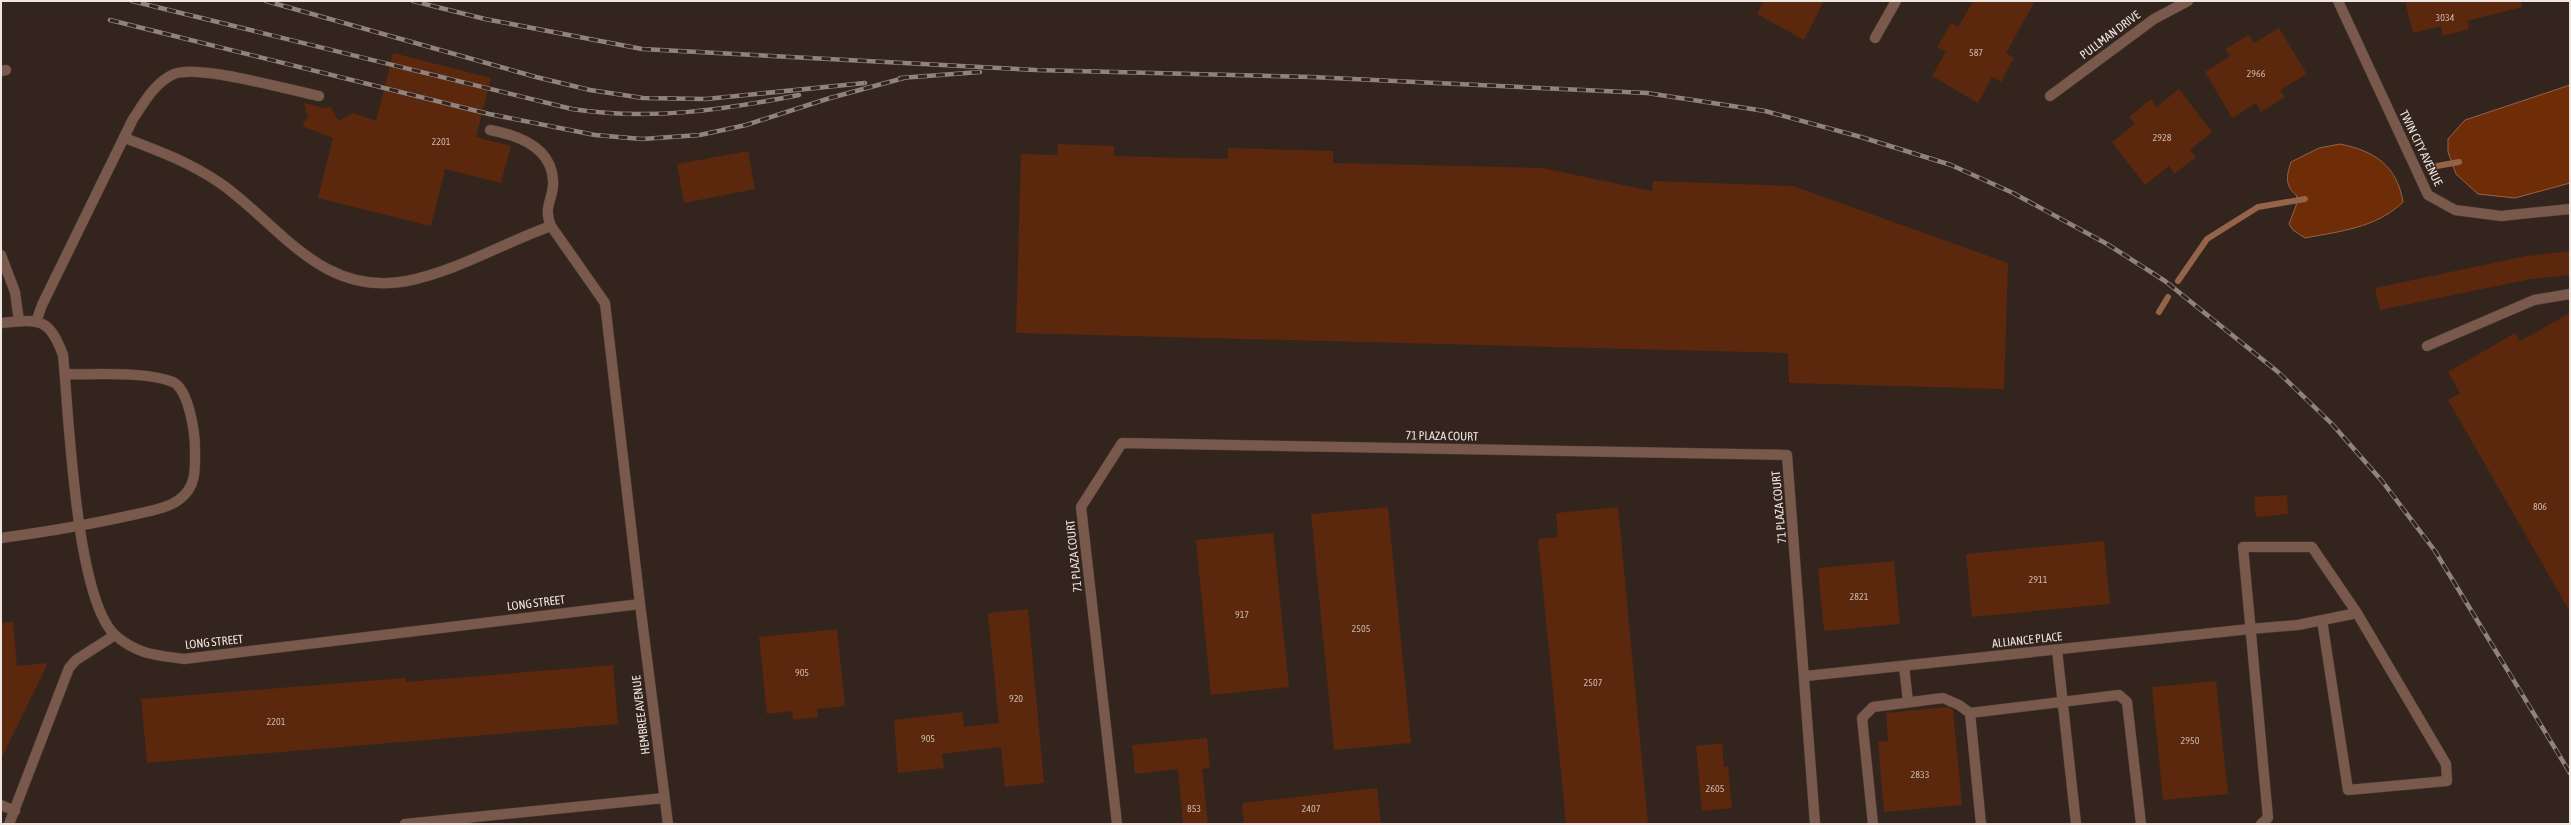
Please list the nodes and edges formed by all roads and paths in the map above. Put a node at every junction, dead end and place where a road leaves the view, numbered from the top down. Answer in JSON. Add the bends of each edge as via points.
{"nodes":[{"id":1,"x":1896,"y":1,"type":"edge"},
{"id":2,"x":2188,"y":1,"type":"edge"},
{"id":3,"x":2338,"y":1,"type":"edge"},
{"id":4,"x":1875,"y":38,"type":"dead end"},
{"id":5,"x":319,"y":96,"type":"dead end"},
{"id":6,"x":2050,"y":96,"type":"dead end"},
{"id":7,"x":490,"y":130,"type":"dead end"},
{"id":8,"x":125,"y":138,"type":"junction"},
{"id":9,"x":2570,"y":209,"type":"edge"},
{"id":10,"x":551,"y":226,"type":"junction"},
{"id":11,"x":1,"y":256,"type":"edge"},
{"id":12,"x":2570,"y":294,"type":"edge"},
{"id":13,"x":19,"y":321,"type":"junction"},
{"id":14,"x":36,"y":322,"type":"junction"},
{"id":15,"x":1,"y":323,"type":"edge"},
{"id":16,"x":2427,"y":346,"type":"dead end"},
{"id":17,"x":64,"y":374,"type":"junction"},
{"id":18,"x":78,"y":527,"type":"junction"},
{"id":19,"x":1,"y":538,"type":"edge"},
{"id":20,"x":640,"y":604,"type":"junction"},
{"id":21,"x":2357,"y":613,"type":"junction"},
{"id":22,"x":2322,"y":620,"type":"junction"},
{"id":23,"x":2250,"y":629,"type":"junction"},
{"id":24,"x":115,"y":635,"type":"junction"},
{"id":25,"x":2057,"y":650,"type":"junction"},
{"id":26,"x":1904,"y":666,"type":"junction"},
{"id":27,"x":1806,"y":676,"type":"junction"},
{"id":28,"x":2063,"y":701,"type":"junction"},
{"id":29,"x":1908,"y":702,"type":"junction"},
{"id":30,"x":1970,"y":713,"type":"junction"},
{"id":31,"x":664,"y":798,"type":"junction"},
{"id":32,"x":1,"y":805,"type":"edge"},
{"id":33,"x":15,"y":811,"type":"junction"},
{"id":34,"x":9,"y":824,"type":"edge"},
{"id":35,"x":405,"y":824,"type":"edge"},
{"id":36,"x":668,"y":824,"type":"edge"},
{"id":37,"x":1117,"y":824,"type":"edge"},
{"id":38,"x":1815,"y":824,"type":"edge"},
{"id":39,"x":1873,"y":824,"type":"edge"},
{"id":40,"x":1980,"y":824,"type":"edge"},
{"id":41,"x":2076,"y":824,"type":"edge"},
{"id":42,"x":2141,"y":824,"type":"edge"},
{"id":43,"x":2261,"y":824,"type":"edge"}],
"edges":[{"from":1,"to":4,"type":"street"},
{"from":2,"to":6,"type":"street","name":"PULLMAN DRIVE","via":[[2154,19]]},
{"from":3,"to":9,"type":"street","name":"TWIN CITY AVENUE","via":[[2428,195],[2455,210],[2500,216]]},
{"from":5,"to":8,"type":"street","via":[[197,71],[174,74],[151,91]]},
{"from":7,"to":10,"type":"street","via":[[512,134],[533,145],[542,154],[550,167],[554,181],[547,206]]},
{"from":8,"to":10,"type":"street","via":[[180,158],[221,184],[304,254],[325,268],[352,280],[376,284],[407,281],[456,266]]},
{"from":8,"to":14,"type":"street","via":[[42,305]]},
{"from":10,"to":20,"type":"street","name":"HEMBREE AVENUE","via":[[605,303]]},
{"from":11,"to":13,"type":"street","via":[[15,292]]},
{"from":12,"to":16,"type":"street","via":[[2534,300]]},
{"from":13,"to":14,"type":"street","name":"LONG STREET"},
{"from":13,"to":15,"type":"street","name":"LONG STREET"},
{"from":14,"to":17,"type":"street","name":"LONG STREET","via":[[48,326],[56,337],[63,355]]},
{"from":17,"to":18,"type":"street","name":"LONG STREET"},
{"from":17,"to":18,"type":"street","via":[[139,375],[174,383],[184,395],[191,417],[195,446],[195,474],[190,490],[180,500],[163,508]]},
{"from":18,"to":19,"type":"street"},
{"from":18,"to":24,"type":"street","name":"LONG STREET","via":[[98,608]]},
{"from":20,"to":24,"type":"street","name":"LONG STREET","via":[[184,659],[139,652]]},
{"from":20,"to":31,"type":"street","name":"HEMBREE AVENUE"},
{"from":21,"to":22,"type":"street","name":"ALLIANCE PLACE"},
{"from":21,"to":22,"type":"street","via":[[2446,764],[2447,781],[2348,790]]},
{"from":21,"to":23,"type":"street","via":[[2312,547],[2242,547]]},
{"from":22,"to":23,"type":"street","name":"ALLIANCE PLACE"},
{"from":23,"to":25,"type":"street","name":"ALLIANCE PLACE"},
{"from":23,"to":43,"type":"street","via":[[2268,818]]},
{"from":24,"to":33,"type":"street","via":[[76,660],[69,668]]},
{"from":25,"to":26,"type":"street","name":"ALLIANCE PLACE"},
{"from":25,"to":28,"type":"street"},
{"from":26,"to":27,"type":"street","name":"ALLIANCE PLACE"},
{"from":26,"to":29,"type":"street"},
{"from":27,"to":37,"type":"street","name":"71 PLAZA COURT","via":[[1787,455],[1122,443],[1081,507]]},
{"from":27,"to":38,"type":"street","name":"71 PLAZA COURT"},
{"from":28,"to":30,"type":"street"},
{"from":28,"to":41,"type":"street"},
{"from":28,"to":42,"type":"street","via":[[2119,694],[2127,702]]},
{"from":29,"to":30,"type":"street","via":[[1943,698]]},
{"from":29,"to":39,"type":"street","via":[[1872,707],[1862,718]]},
{"from":30,"to":40,"type":"street"},
{"from":31,"to":35,"type":"street"},
{"from":31,"to":36,"type":"street","name":"HEMBREE AVENUE"},
{"from":32,"to":33,"type":"street"},
{"from":33,"to":34,"type":"street"}]}
